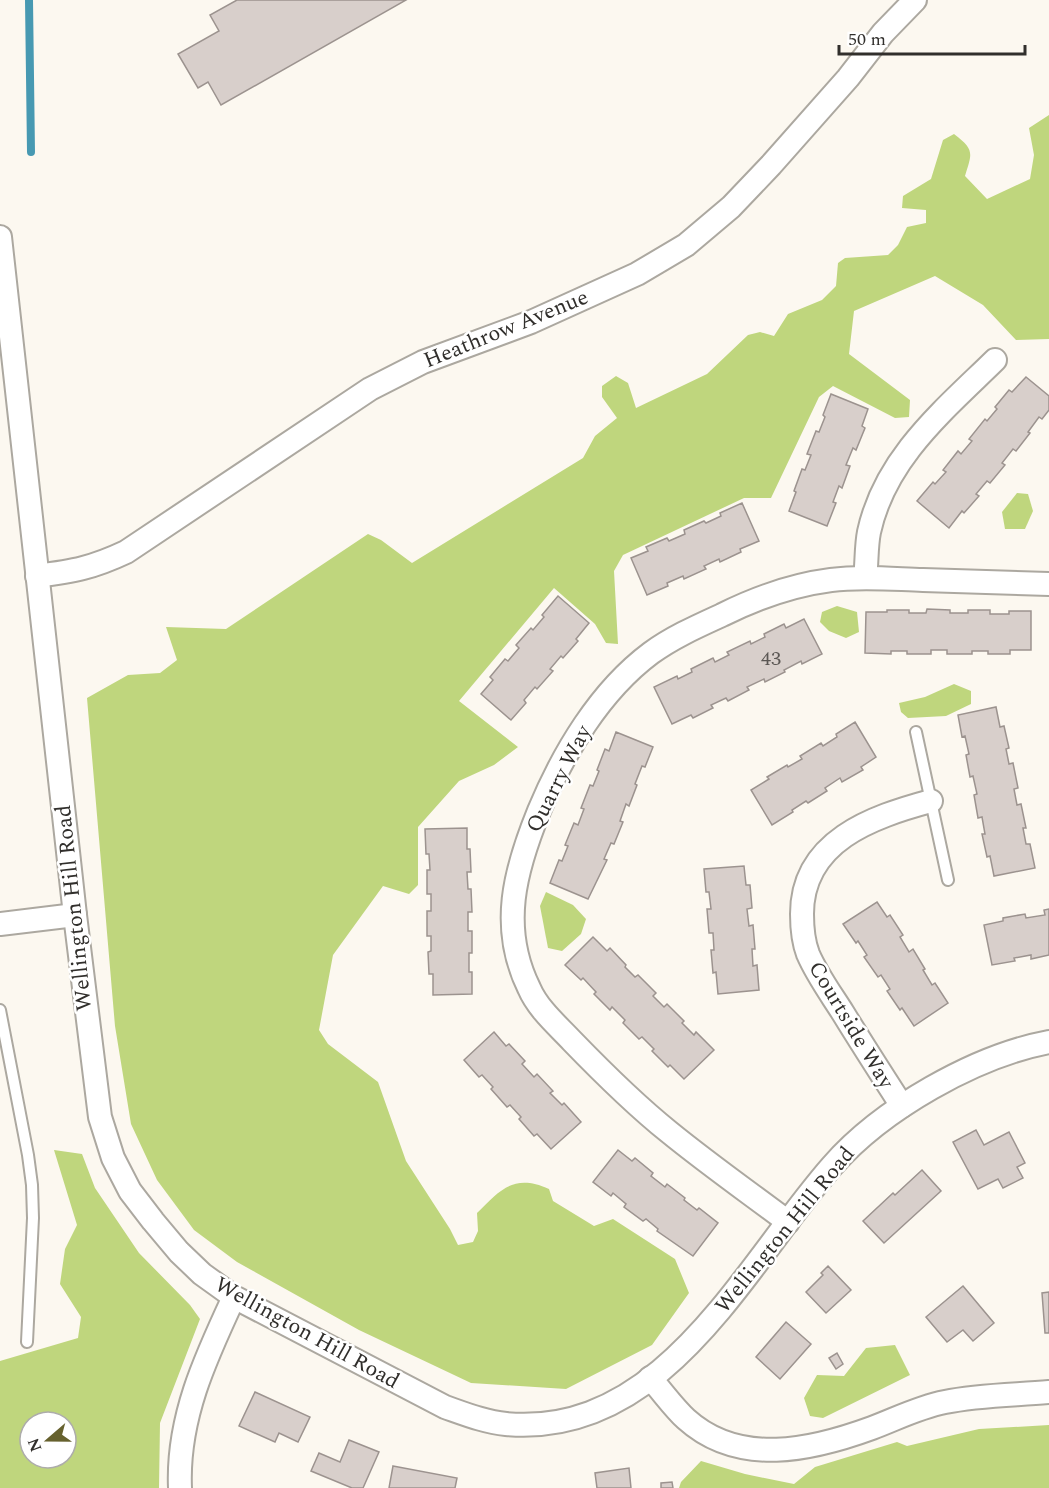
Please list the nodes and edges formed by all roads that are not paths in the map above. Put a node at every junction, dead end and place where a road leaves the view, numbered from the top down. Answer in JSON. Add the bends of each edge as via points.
{"nodes":[{"id":1,"x":915,"y":0,"type":"edge"},
{"id":2,"x":0,"y":237,"type":"edge"},
{"id":3,"x":995,"y":360,"type":"dead end"},
{"id":4,"x":37,"y":576,"type":"junction"},
{"id":5,"x":865,"y":578,"type":"junction"},
{"id":6,"x":1049,"y":584,"type":"edge"},
{"id":7,"x":916,"y":732,"type":"dead end"},
{"id":8,"x":932,"y":801,"type":"junction"},
{"id":9,"x":948,"y":880,"type":"dead end"},
{"id":10,"x":75,"y":915,"type":"junction"},
{"id":11,"x":0,"y":924,"type":"edge"},
{"id":12,"x":0,"y":1010,"type":"edge"},
{"id":13,"x":1049,"y":1042,"type":"edge"},
{"id":14,"x":902,"y":1106,"type":"junction"},
{"id":15,"x":788,"y":1222,"type":"junction"},
{"id":16,"x":234,"y":1297,"type":"junction"},
{"id":17,"x":27,"y":1342,"type":"dead end"},
{"id":18,"x":650,"y":1378,"type":"junction"},
{"id":19,"x":1049,"y":1392,"type":"edge"},
{"id":20,"x":180,"y":1488,"type":"edge"}],
"edges":[{"from":1,"to":4,"type":"street","name":"Heathrow Avenue","via":[[771,165],[731,207],[686,244],[637,274],[531,322],[423,362],[370,389],[126,552],[99,565]]},
{"from":2,"to":4,"type":"street","name":"Wellington Hill Road"},
{"from":3,"to":5,"type":"street","via":[[921,434],[891,475],[870,532]]},
{"from":4,"to":10,"type":"street","name":"Wellington Hill Road"},
{"from":5,"to":6,"type":"street","name":"Quarry Way"},
{"from":5,"to":15,"type":"street","name":"Quarry Way","via":[[818,582],[750,601],[685,633],[638,664],[584,725],[566,756],[529,836],[514,888],[513,922],[521,970],[546,1014],[627,1096]]},
{"from":7,"to":8,"type":"lane"},
{"from":8,"to":9,"type":"lane"},
{"from":8,"to":14,"type":"street","name":"Courtside Way","via":[[873,820],[831,845],[806,880],[802,903],[802,930],[808,953]]},
{"from":10,"to":11,"type":"street"},
{"from":10,"to":16,"type":"street","name":"Wellington Hill Road","via":[[100,1118],[113,1158],[130,1191],[179,1252]]},
{"from":12,"to":17,"type":"lane","via":[[32,1185]]},
{"from":13,"to":14,"type":"street","name":"Wellington Hill Road","via":[[1008,1052],[973,1067]]},
{"from":14,"to":15,"type":"street","name":"Wellington Hill Road","via":[[860,1138],[832,1166]]},
{"from":15,"to":18,"type":"street","name":"Wellington Hill Road","via":[[711,1321],[682,1353]]},
{"from":16,"to":18,"type":"street","name":"Wellington Hill Road","via":[[445,1407],[504,1424],[550,1423],[580,1416],[611,1403]]},
{"from":16,"to":20,"type":"street","via":[[206,1356],[188,1410],[180,1457]]},
{"from":18,"to":19,"type":"street","via":[[686,1419],[702,1431],[749,1449],[777,1451],[833,1442],[945,1402]]}]}
